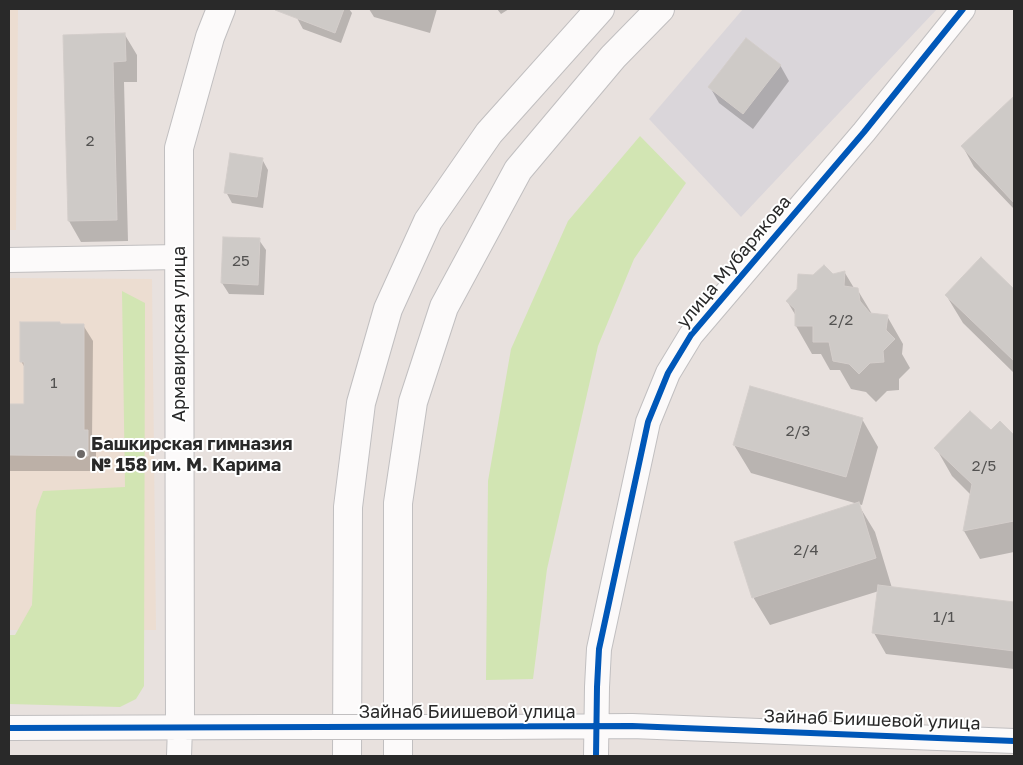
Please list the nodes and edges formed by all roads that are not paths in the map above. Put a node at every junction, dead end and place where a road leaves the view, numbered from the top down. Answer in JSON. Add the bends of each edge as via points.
{"nodes":[{"id":1,"x":221,"y":9,"type":"edge"},
{"id":2,"x":600,"y":9,"type":"edge"},
{"id":3,"x":660,"y":9,"type":"edge"},
{"id":4,"x":963,"y":9,"type":"edge"},
{"id":5,"x":179,"y":257,"type":"junction"},
{"id":6,"x":9,"y":260,"type":"edge"},
{"id":7,"x":180,"y":727,"type":"junction"},
{"id":8,"x":597,"y":727,"type":"junction"},
{"id":9,"x":9,"y":728,"type":"edge"},
{"id":10,"x":1014,"y":741,"type":"edge"},
{"id":11,"x":179,"y":756,"type":"edge"},
{"id":12,"x":347,"y":756,"type":"edge"},
{"id":13,"x":398,"y":756,"type":"edge"},
{"id":14,"x":596,"y":756,"type":"edge"}],
"edges":[{"from":1,"to":5,"type":"main road","name":"Армавирская улица","via":[[179,148]]},
{"from":2,"to":12,"type":"main road","via":[[489,133],[428,221],[388,309],[361,403],[348,507]]},
{"from":3,"to":13,"type":"main road","via":[[613,57],[518,170],[444,307],[413,402],[398,502]]},
{"from":4,"to":8,"type":"street","name":"улица Мубарякова","via":[[864,132],[691,335],[668,373],[648,422],[599,649]]},
{"from":5,"to":6,"type":"street"},
{"from":5,"to":7,"type":"main road","name":"Армавирская улица"},
{"from":7,"to":8,"type":"street","name":"Зайнаб Биишевой улица","bridge":true},
{"from":7,"to":9,"type":"street","name":"Зайнаб Биишевой улица"},
{"from":7,"to":11,"type":"street","name":"Армавирская улица"},
{"from":8,"to":10,"type":"street","name":"Зайнаб Биишевой улица"},
{"from":8,"to":14,"type":"street","name":"улица Мубарякова"}]}
